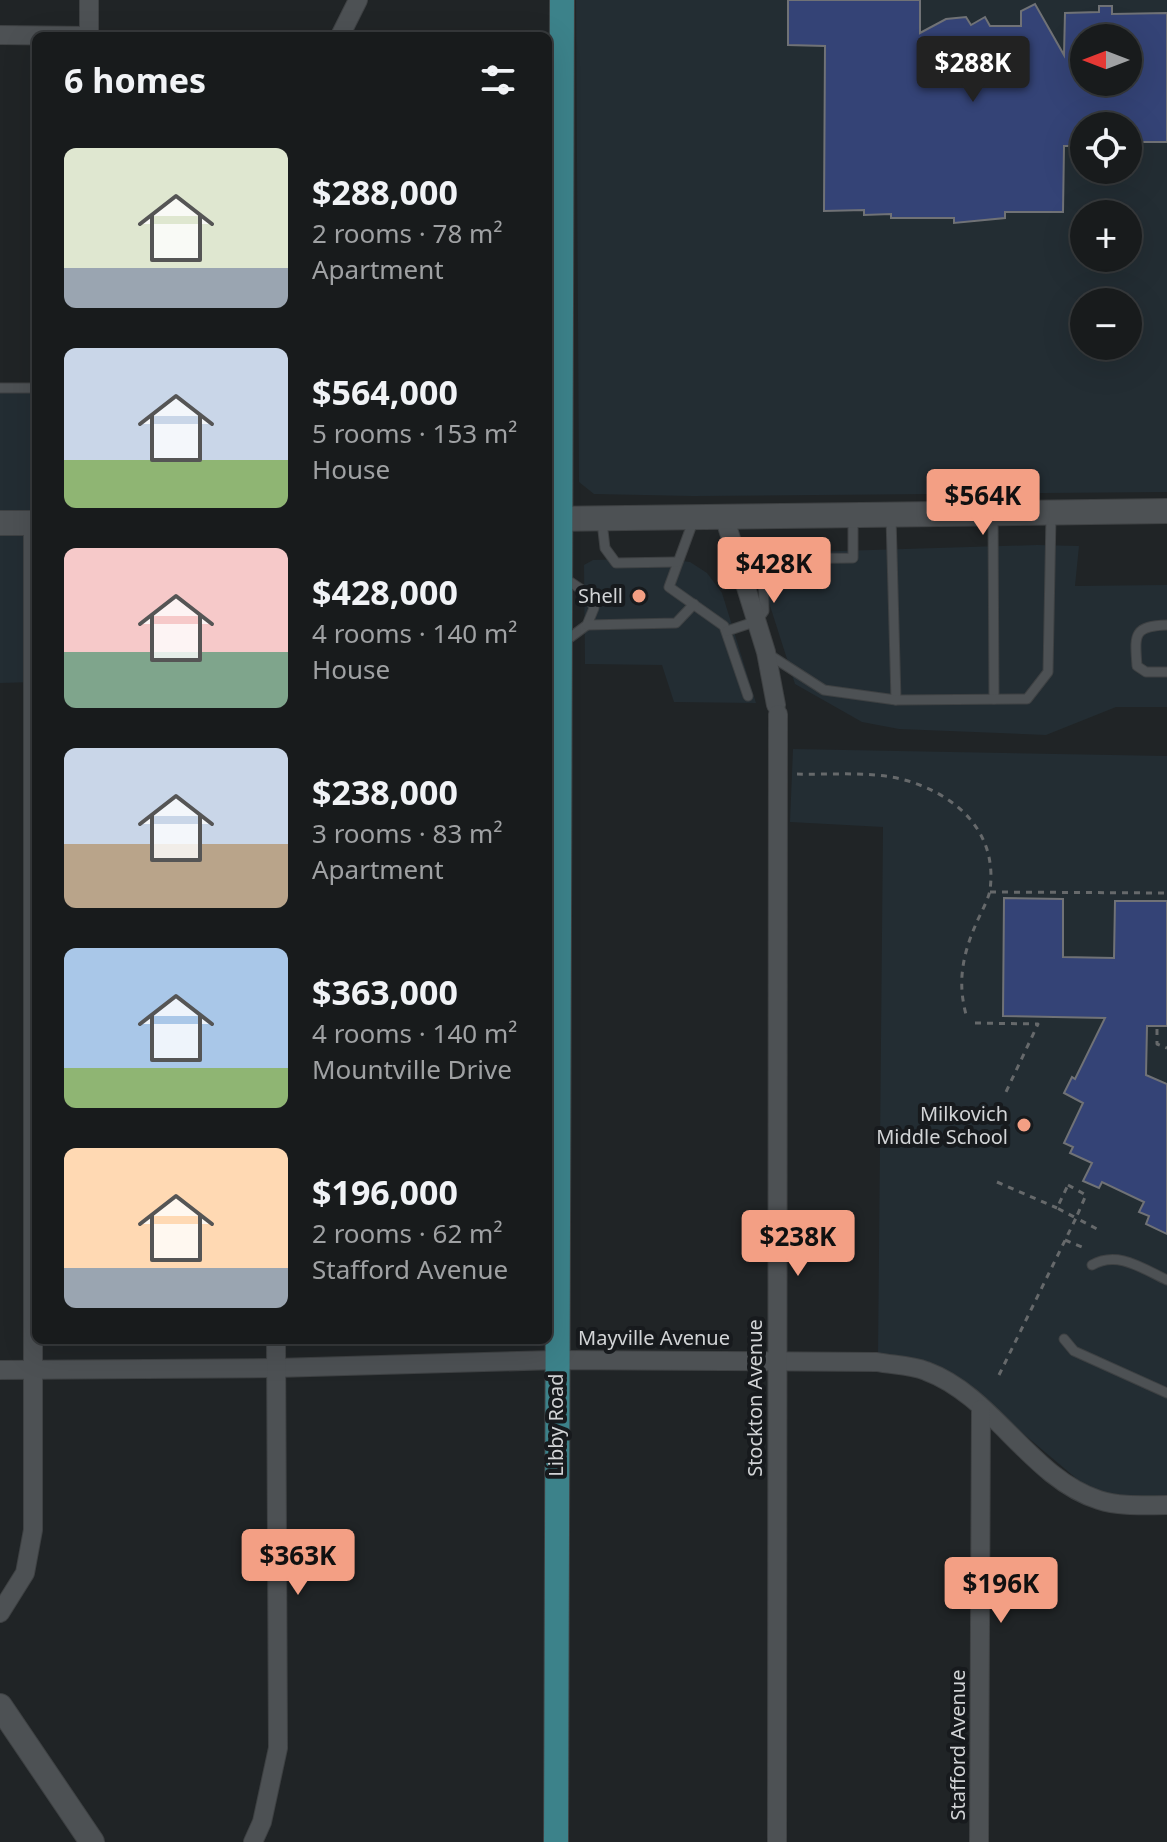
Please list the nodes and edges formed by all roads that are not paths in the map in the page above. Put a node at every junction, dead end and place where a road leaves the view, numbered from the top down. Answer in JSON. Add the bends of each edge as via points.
{"nodes":[{"id":1,"x":89,"y":0,"type":"edge"},
{"id":2,"x":358,"y":0,"type":"edge"},
{"id":3,"x":562,"y":0,"type":"edge"},
{"id":4,"x":89,"y":32,"type":"edge"},
{"id":5,"x":342,"y":32,"type":"edge"},
{"id":6,"x":0,"y":35,"type":"edge"},
{"id":7,"x":32,"y":35,"type":"edge"},
{"id":8,"x":0,"y":388,"type":"edge"},
{"id":9,"x":30,"y":388,"type":"dead end"},
{"id":10,"x":554,"y":397,"type":"edge"},
{"id":11,"x":1167,"y":511,"type":"edge"},
{"id":12,"x":1050,"y":512,"type":"junction"},
{"id":13,"x":993,"y":513,"type":"junction"},
{"id":14,"x":853,"y":514,"type":"junction"},
{"id":15,"x":891,"y":514,"type":"junction"},
{"id":16,"x":695,"y":516,"type":"junction"},
{"id":17,"x":724,"y":516,"type":"junction"},
{"id":18,"x":602,"y":518,"type":"junction"},
{"id":19,"x":553,"y":519,"type":"edge"},
{"id":20,"x":0,"y":523,"type":"edge"},
{"id":21,"x":32,"y":523,"type":"edge"},
{"id":22,"x":677,"y":562,"type":"junction"},
{"id":23,"x":555,"y":584,"type":"edge"},
{"id":24,"x":694,"y":604,"type":"junction"},
{"id":25,"x":757,"y":621,"type":"junction"},
{"id":26,"x":587,"y":625,"type":"junction"},
{"id":27,"x":1167,"y":625,"type":"edge"},
{"id":28,"x":727,"y":631,"type":"junction"},
{"id":29,"x":766,"y":652,"type":"junction"},
{"id":30,"x":555,"y":654,"type":"edge"},
{"id":31,"x":1167,"y":672,"type":"edge"},
{"id":32,"x":748,"y":696,"type":"dead end"},
{"id":33,"x":994,"y":699,"type":"junction"},
{"id":34,"x":896,"y":700,"type":"junction"},
{"id":35,"x":1092,"y":1265,"type":"dead end"},
{"id":36,"x":1167,"y":1280,"type":"edge"},
{"id":37,"x":1064,"y":1339,"type":"dead end"},
{"id":38,"x":33,"y":1344,"type":"edge"},
{"id":39,"x":276,"y":1344,"type":"edge"},
{"id":40,"x":556,"y":1360,"type":"junction"},
{"id":41,"x":777,"y":1360,"type":"junction"},
{"id":42,"x":276,"y":1368,"type":"junction"},
{"id":43,"x":33,"y":1369,"type":"junction"},
{"id":44,"x":0,"y":1370,"type":"edge"},
{"id":45,"x":1167,"y":1393,"type":"edge"},
{"id":46,"x":981,"y":1409,"type":"junction"},
{"id":47,"x":1167,"y":1505,"type":"edge"},
{"id":48,"x":0,"y":1613,"type":"edge"},
{"id":49,"x":0,"y":1706,"type":"edge"},
{"id":50,"x":92,"y":1842,"type":"edge"},
{"id":51,"x":253,"y":1842,"type":"edge"},
{"id":52,"x":556,"y":1842,"type":"edge"},
{"id":53,"x":777,"y":1842,"type":"edge"},
{"id":54,"x":979,"y":1842,"type":"edge"}],
"edges":[{"from":1,"to":4,"type":"street"},
{"from":2,"to":5,"type":"street"},
{"from":3,"to":10,"type":"main road","name":"Libby Road"},
{"from":6,"to":7,"type":"street"},
{"from":8,"to":9,"type":"lane"},
{"from":10,"to":19,"type":"main road","name":"Libby Road"},
{"from":11,"to":12,"type":"main road"},
{"from":12,"to":13,"type":"main road"},
{"from":12,"to":33,"type":"lane","via":[[1048,672],[1027,699]]},
{"from":13,"to":15,"type":"main road"},
{"from":13,"to":33,"type":"lane"},
{"from":14,"to":15,"type":"main road"},
{"from":14,"to":17,"type":"main road"},
{"from":14,"to":25,"type":"lane","via":[[853,558],[763,559],[764,611]]},
{"from":15,"to":34,"type":"lane"},
{"from":16,"to":17,"type":"main road"},
{"from":16,"to":18,"type":"main road"},
{"from":16,"to":22,"type":"lane"},
{"from":17,"to":25,"type":"street","name":"Stockton Avenue"},
{"from":18,"to":19,"type":"main road"},
{"from":18,"to":22,"type":"lane","via":[[605,548],[616,563]]},
{"from":19,"to":23,"type":"main road","name":"Libby Road"},
{"from":20,"to":21,"type":"main road"},
{"from":22,"to":24,"type":"lane","via":[[669,590]]},
{"from":23,"to":26,"type":"lane","via":[[592,600]]},
{"from":23,"to":30,"type":"main road","name":"Libby Road"},
{"from":24,"to":26,"type":"lane","via":[[676,623]]},
{"from":24,"to":28,"type":"lane"},
{"from":25,"to":28,"type":"lane"},
{"from":25,"to":29,"type":"street","name":"Stockton Avenue"},
{"from":26,"to":30,"type":"lane"},
{"from":27,"to":31,"type":"lane","via":[[1151,626],[1136,638],[1137,666],[1146,672]]},
{"from":28,"to":32,"type":"lane"},
{"from":29,"to":34,"type":"lane","via":[[824,690]]},
{"from":29,"to":41,"type":"street","name":"Stockton Avenue","via":[[777,710]]},
{"from":30,"to":40,"type":"main road","name":"Libby Road"},
{"from":33,"to":34,"type":"lane"},
{"from":35,"to":36,"type":"lane","via":[[1105,1258],[1121,1259]]},
{"from":37,"to":45,"type":"lane","via":[[1074,1351]]},
{"from":38,"to":43,"type":"street"},
{"from":39,"to":42,"type":"street"},
{"from":40,"to":41,"type":"street","name":"Mayville Avenue"},
{"from":40,"to":42,"type":"street","name":"Mayville Avenue"},
{"from":40,"to":52,"type":"main road","name":"Libby Road"},
{"from":41,"to":46,"type":"street","name":"Mayville Avenue","via":[[877,1362],[925,1371]]},
{"from":41,"to":53,"type":"street","name":"Stockton Avenue"},
{"from":42,"to":43,"type":"street","name":"Mayville Avenue"},
{"from":42,"to":51,"type":"street","via":[[278,1748]]},
{"from":43,"to":44,"type":"street","name":"Mayville Avenue"},
{"from":43,"to":48,"type":"street","via":[[33,1530],[25,1573]]},
{"from":46,"to":47,"type":"street","name":"Mayville Avenue","via":[[1085,1494],[1126,1505]]},
{"from":46,"to":54,"type":"street","name":"Stafford Avenue"},
{"from":49,"to":50,"type":"main road"}]}
